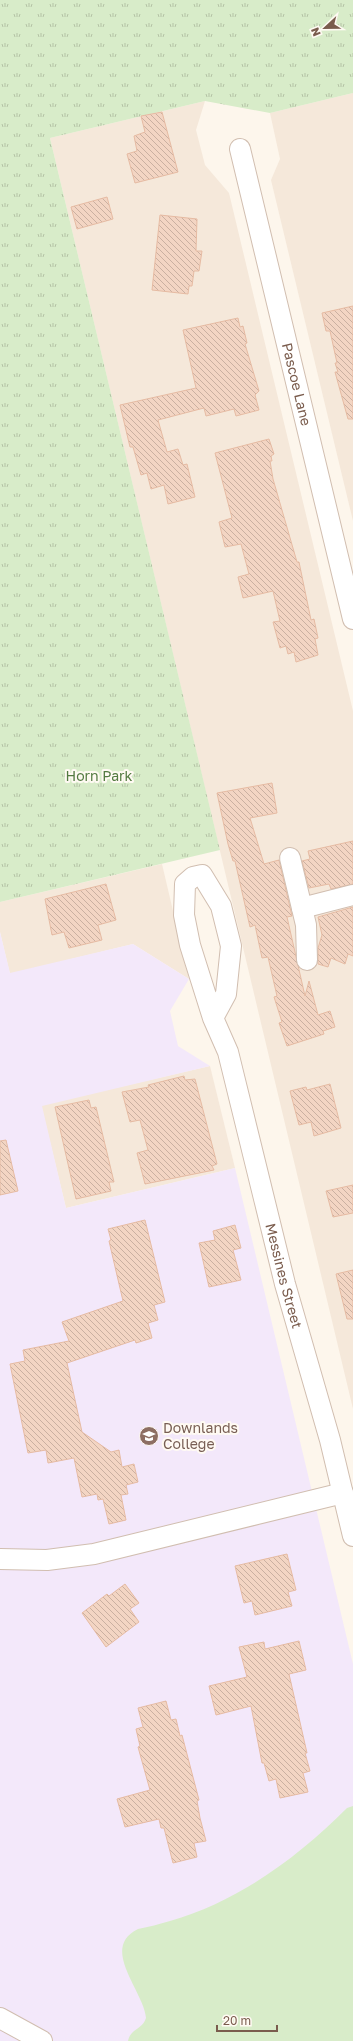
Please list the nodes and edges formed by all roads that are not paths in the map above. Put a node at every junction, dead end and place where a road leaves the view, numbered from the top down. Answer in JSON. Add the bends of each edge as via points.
{"nodes":[{"id":1,"x":240,"y":149,"type":"dead end"},
{"id":2,"x":353,"y":619,"type":"edge"},
{"id":3,"x":290,"y":858,"type":"dead end"},
{"id":4,"x":353,"y":895,"type":"edge"},
{"id":5,"x":302,"y":908,"type":"junction"},
{"id":6,"x":307,"y":960,"type":"dead end"},
{"id":7,"x":213,"y":1018,"type":"junction"},
{"id":8,"x":343,"y":1493,"type":"junction"},
{"id":9,"x":353,"y":1536,"type":"edge"},
{"id":10,"x":0,"y":1560,"type":"edge"},
{"id":11,"x":0,"y":2018,"type":"edge"},
{"id":12,"x":42,"y":2041,"type":"edge"}],
"edges":[{"from":1,"to":2,"type":"street","name":"Pascoe Lane"},
{"from":3,"to":5,"type":"street"},
{"from":4,"to":5,"type":"street"},
{"from":5,"to":6,"type":"street","via":[[306,925]]},
{"from":7,"to":7,"type":"street","name":"Messines Street","via":[[190,945],[184,915],[185,884],[193,877],[202,875],[221,906],[231,946],[226,994]]},
{"from":7,"to":8,"type":"street","name":"Messines Street","via":[[228,1052],[285,1284]]},
{"from":8,"to":9,"type":"street","name":"Messines Street"},
{"from":8,"to":10,"type":"street","via":[[94,1554],[47,1560]]},
{"from":11,"to":12,"type":"street"}]}
